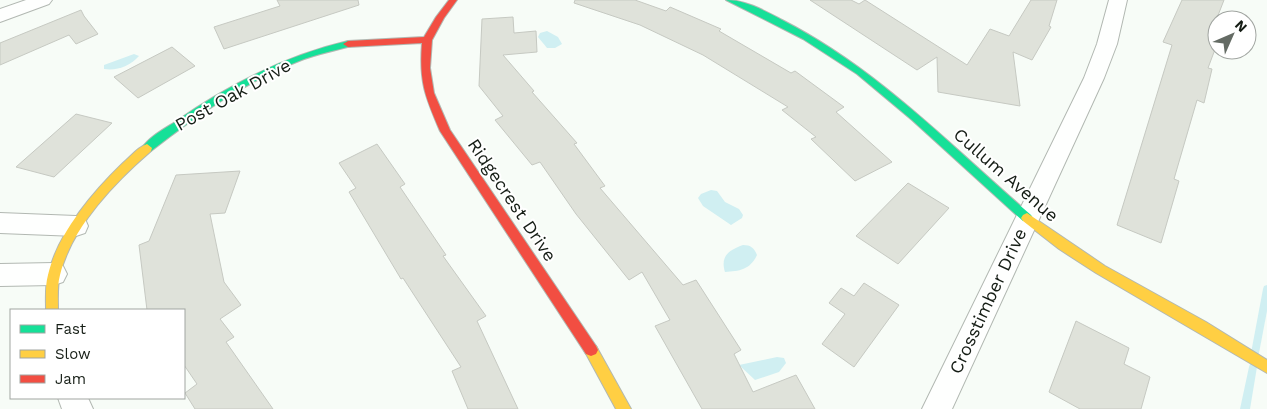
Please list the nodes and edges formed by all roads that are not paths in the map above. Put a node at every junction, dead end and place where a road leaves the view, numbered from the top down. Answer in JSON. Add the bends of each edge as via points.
{"nodes":[{"id":1,"x":43,"y":0,"type":"edge"},
{"id":2,"x":453,"y":0,"type":"edge"},
{"id":3,"x":730,"y":0,"type":"edge"},
{"id":4,"x":1118,"y":0,"type":"edge"},
{"id":5,"x":0,"y":16,"type":"edge"},
{"id":6,"x":427,"y":40,"type":"junction"},
{"id":7,"x":1028,"y":218,"type":"junction"},
{"id":8,"x":0,"y":223,"type":"edge"},
{"id":9,"x":76,"y":226,"type":"junction"},
{"id":10,"x":54,"y":274,"type":"junction"},
{"id":11,"x":0,"y":275,"type":"edge"},
{"id":12,"x":52,"y":309,"type":"edge"},
{"id":13,"x":1267,"y":367,"type":"edge"},
{"id":14,"x":624,"y":409,"type":"edge"},
{"id":15,"x":938,"y":409,"type":"edge"}],
"edges":[{"from":1,"to":5,"type":"street"},
{"from":2,"to":6,"type":"street","name":"Ridgecrest Drive"},
{"from":3,"to":7,"type":"street","name":"Cullum Avenue","via":[[781,23],[858,72],[897,101]]},
{"from":4,"to":7,"type":"street","name":"Crosstimber Drive","via":[[1094,78]]},
{"from":6,"to":9,"type":"street","name":"Post Oak Drive","via":[[379,41],[329,48],[281,65],[201,108],[168,131],[129,162]]},
{"from":6,"to":14,"type":"street","name":"Ridgecrest Drive","via":[[425,68],[429,93],[445,131],[589,346]]},
{"from":7,"to":13,"type":"street","name":"Cullum Avenue","via":[[1068,250]]},
{"from":7,"to":15,"type":"street","name":"Crosstimber Drive"},
{"from":8,"to":9,"type":"street"},
{"from":9,"to":10,"type":"street","name":"Post Oak Drive"},
{"from":10,"to":11,"type":"street"},
{"from":10,"to":12,"type":"street","name":"Post Oak Drive"}]}
